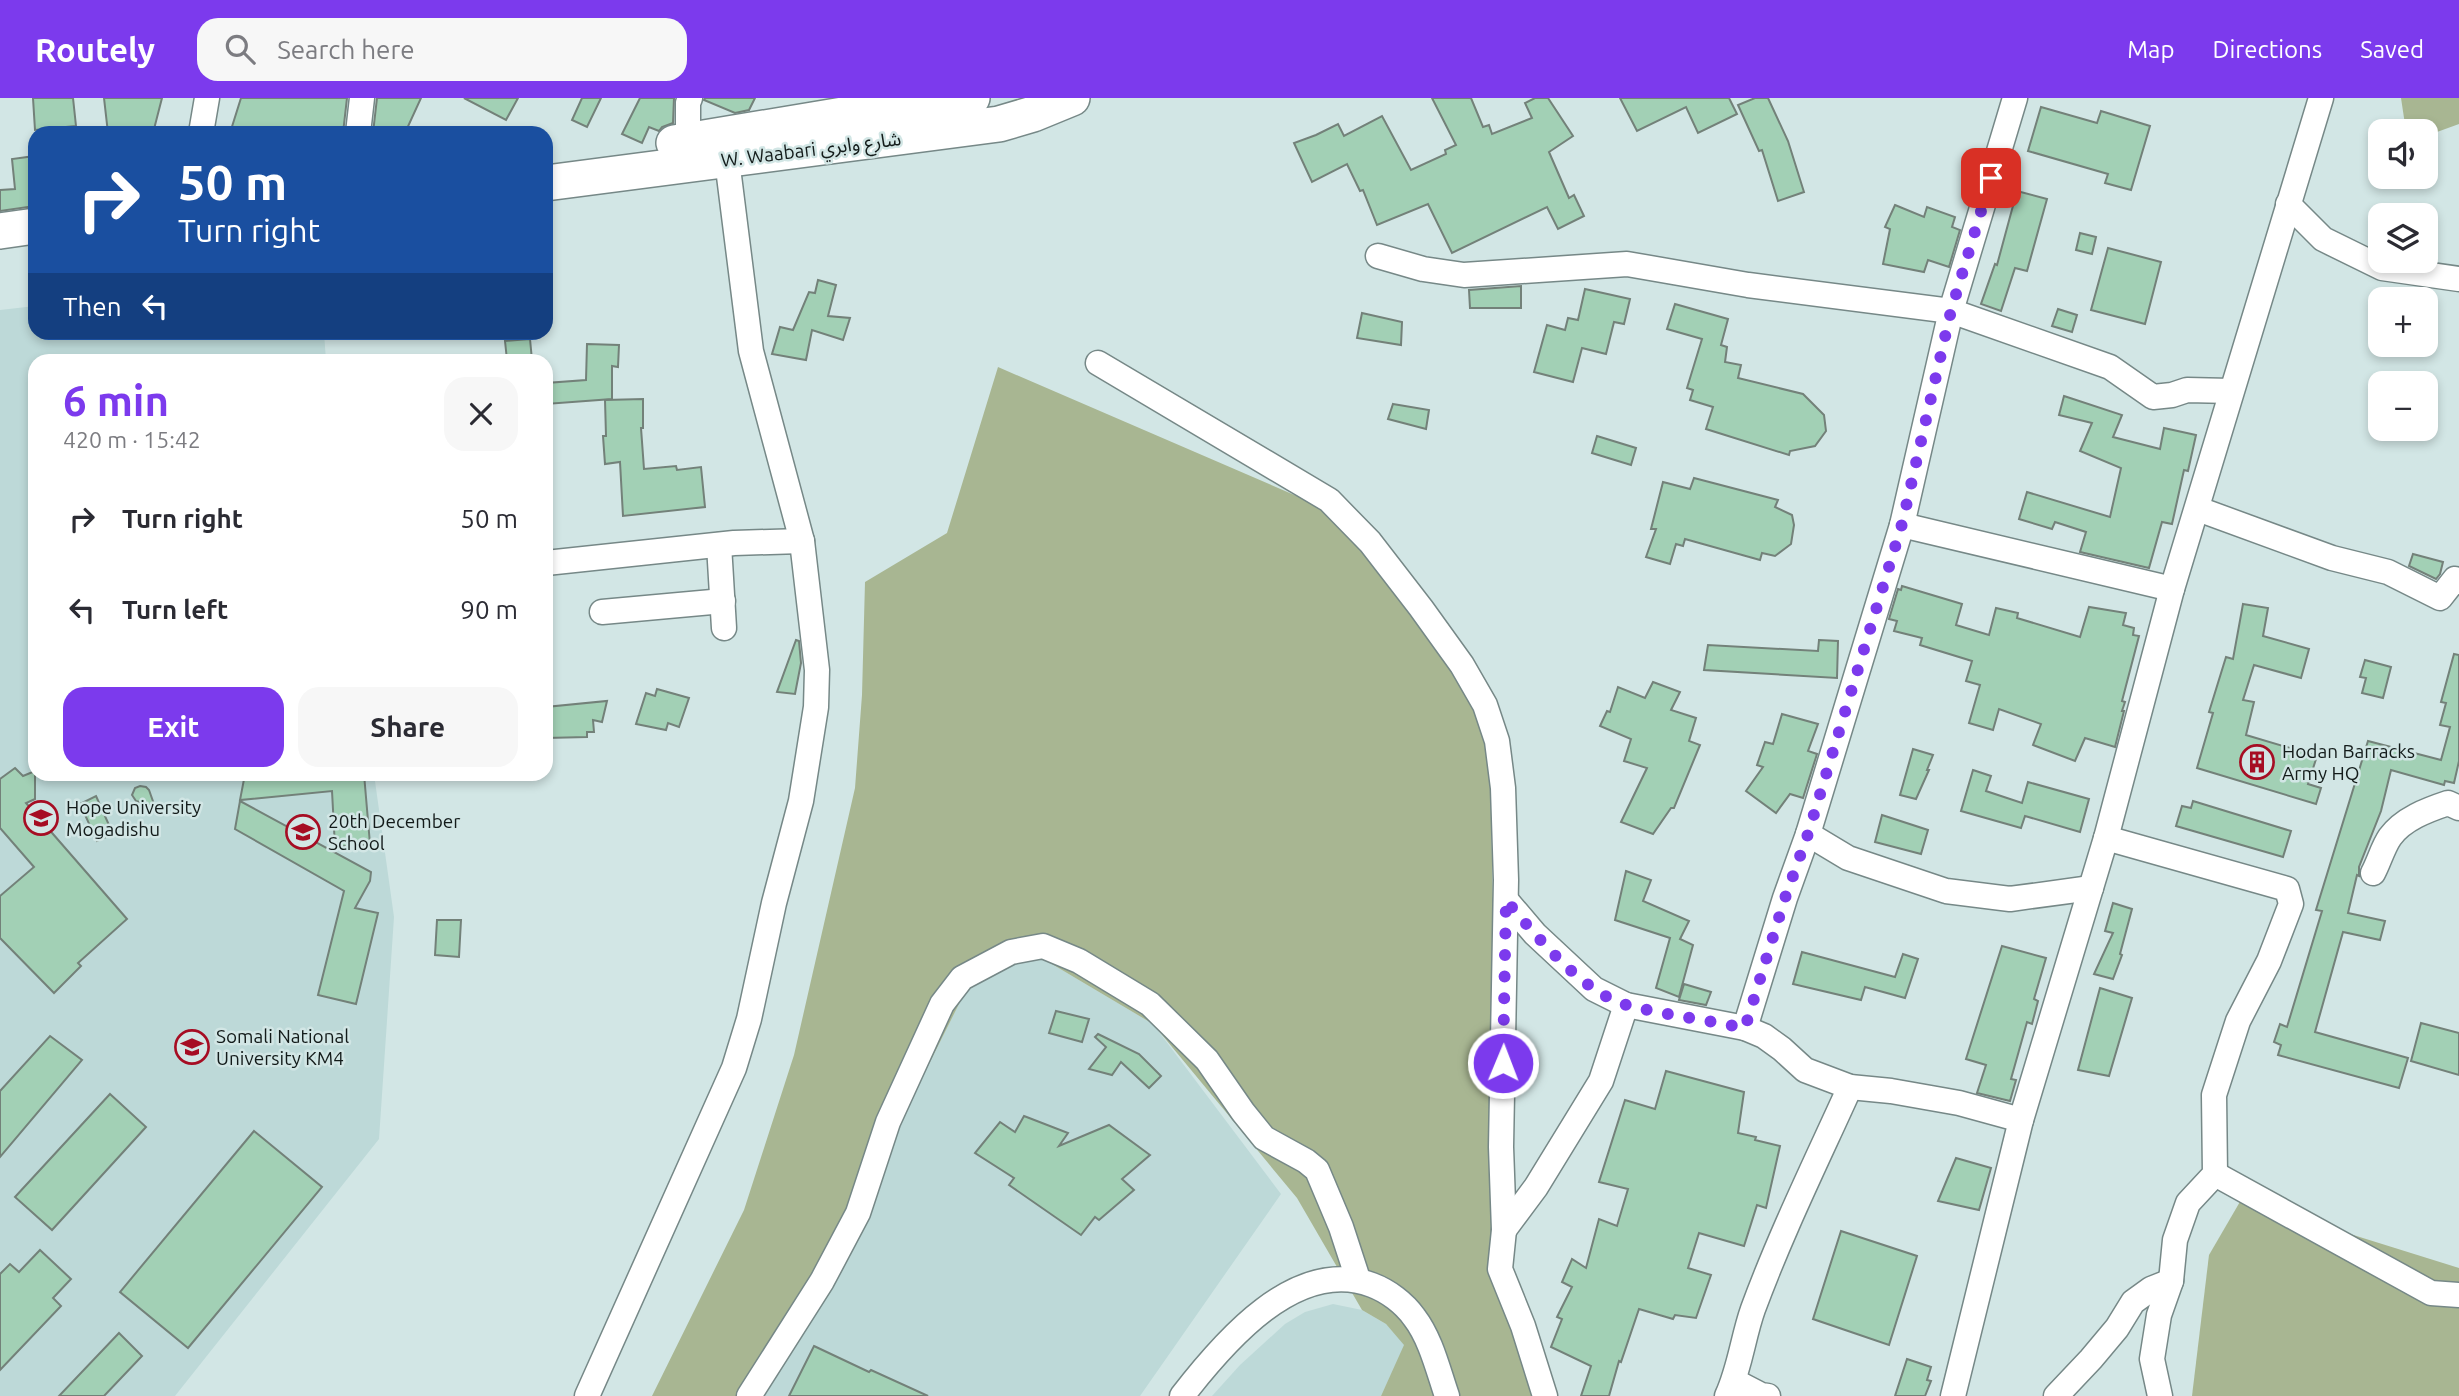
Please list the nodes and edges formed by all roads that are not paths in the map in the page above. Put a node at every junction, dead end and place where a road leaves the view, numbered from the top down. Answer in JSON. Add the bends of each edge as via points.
{"nodes":[{"id":1,"x":207,"y":98,"type":"edge"},
{"id":2,"x":362,"y":98,"type":"edge"},
{"id":3,"x":690,"y":98,"type":"edge"},
{"id":4,"x":972,"y":98,"type":"edge"},
{"id":5,"x":1072,"y":98,"type":"edge"},
{"id":6,"x":2015,"y":98,"type":"edge"},
{"id":7,"x":2321,"y":98,"type":"edge"},
{"id":8,"x":202,"y":126,"type":"edge"},
{"id":9,"x":359,"y":126,"type":"edge"},
{"id":10,"x":688,"y":141,"type":"junction"},
{"id":11,"x":553,"y":158,"type":"edge"},
{"id":12,"x":727,"y":160,"type":"junction"},
{"id":13,"x":553,"y":182,"type":"edge"},
{"id":14,"x":2288,"y":204,"type":"junction"},
{"id":15,"x":28,"y":227,"type":"edge"},
{"id":16,"x":0,"y":231,"type":"edge"},
{"id":17,"x":28,"y":251,"type":"edge"},
{"id":18,"x":0,"y":255,"type":"edge"},
{"id":19,"x":1378,"y":256,"type":"dead end"},
{"id":20,"x":2459,"y":279,"type":"edge"},
{"id":21,"x":1951,"y":311,"type":"junction"},
{"id":22,"x":1098,"y":363,"type":"dead end"},
{"id":23,"x":2231,"y":391,"type":"junction"},
{"id":24,"x":2198,"y":509,"type":"junction"},
{"id":25,"x":1902,"y":524,"type":"junction"},
{"id":26,"x":802,"y":541,"type":"junction"},
{"id":27,"x":719,"y":545,"type":"junction"},
{"id":28,"x":553,"y":562,"type":"edge"},
{"id":29,"x":2459,"y":582,"type":"edge"},
{"id":30,"x":2172,"y":589,"type":"junction"},
{"id":31,"x":723,"y":601,"type":"junction"},
{"id":32,"x":602,"y":612,"type":"dead end"},
{"id":33,"x":724,"y":628,"type":"dead end"},
{"id":34,"x":2459,"y":808,"type":"edge"},
{"id":35,"x":1808,"y":834,"type":"junction"},
{"id":36,"x":2106,"y":838,"type":"junction"},
{"id":37,"x":2373,"y":873,"type":"dead end"},
{"id":38,"x":2091,"y":888,"type":"junction"},
{"id":39,"x":1506,"y":900,"type":"junction"},
{"id":40,"x":1626,"y":1005,"type":"junction"},
{"id":41,"x":1745,"y":1028,"type":"junction"},
{"id":42,"x":1850,"y":1087,"type":"junction"},
{"id":43,"x":2021,"y":1120,"type":"junction"},
{"id":44,"x":2215,"y":1174,"type":"junction"},
{"id":45,"x":1504,"y":1230,"type":"junction"},
{"id":46,"x":1358,"y":1279,"type":"junction"},
{"id":47,"x":2171,"y":1281,"type":"junction"},
{"id":48,"x":2459,"y":1294,"type":"edge"},
{"id":49,"x":1731,"y":1388,"type":"edge"},
{"id":50,"x":587,"y":1396,"type":"edge"},
{"id":51,"x":749,"y":1396,"type":"edge"},
{"id":52,"x":1182,"y":1396,"type":"edge"},
{"id":53,"x":1447,"y":1396,"type":"edge"},
{"id":54,"x":1545,"y":1396,"type":"edge"},
{"id":55,"x":1768,"y":1396,"type":"edge"},
{"id":56,"x":1953,"y":1396,"type":"edge"},
{"id":57,"x":2056,"y":1396,"type":"edge"},
{"id":58,"x":2160,"y":1396,"type":"edge"}],
"edges":[{"from":1,"to":8,"type":"street"},
{"from":2,"to":9,"type":"street"},
{"from":3,"to":10,"type":"street"},
{"from":4,"to":10,"type":"main road","name":"W. Waabari شارع وابري"},
{"from":5,"to":12,"type":"main road","name":"W. Waabari شارع وابري","via":[[999,124]]},
{"from":6,"to":21,"type":"street"},
{"from":7,"to":14,"type":"street"},
{"from":10,"to":11,"type":"main road","name":"W. Waabari شارع وابري"},
{"from":12,"to":13,"type":"main road","name":"W. Waabari شارع وابري"},
{"from":12,"to":26,"type":"street","via":[[751,351]]},
{"from":14,"to":20,"type":"street","via":[[2323,239],[2382,268]]},
{"from":14,"to":23,"type":"street"},
{"from":15,"to":16,"type":"main road"},
{"from":17,"to":18,"type":"main road"},
{"from":19,"to":21,"type":"street","via":[[1464,275],[1627,264]]},
{"from":21,"to":23,"type":"street","via":[[2110,367],[2153,397],[2186,390]]},
{"from":21,"to":25,"type":"street"},
{"from":22,"to":39,"type":"street","via":[[1329,500],[1370,542],[1421,608],[1485,705],[1497,741]]},
{"from":23,"to":24,"type":"street"},
{"from":24,"to":29,"type":"street","via":[[2333,558],[2388,572],[2440,598],[2455,579]]},
{"from":24,"to":30,"type":"street"},
{"from":25,"to":30,"type":"street"},
{"from":25,"to":35,"type":"street"},
{"from":26,"to":27,"type":"street"},
{"from":26,"to":50,"type":"street","via":[[817,670],[816,707],[801,801],[749,1019],[734,1068]]},
{"from":27,"to":28,"type":"street"},
{"from":27,"to":31,"type":"street"},
{"from":30,"to":36,"type":"street"},
{"from":31,"to":32,"type":"street"},
{"from":31,"to":33,"type":"street"},
{"from":34,"to":37,"type":"street","via":[[2448,803],[2409,820],[2390,836]]},
{"from":35,"to":38,"type":"street","via":[[1848,858],[1947,891],[2010,900]]},
{"from":35,"to":41,"type":"street"},
{"from":36,"to":38,"type":"street"},
{"from":36,"to":44,"type":"street","via":[[2287,889],[2291,904],[2238,1021],[2214,1096]]},
{"from":38,"to":43,"type":"street"},
{"from":39,"to":40,"type":"street","via":[[1594,989]]},
{"from":39,"to":45,"type":"street","via":[[1501,1147]]},
{"from":40,"to":41,"type":"street"},
{"from":40,"to":45,"type":"street","via":[[1601,1081]]},
{"from":41,"to":42,"type":"street","via":[[1764,1035],[1805,1070]]},
{"from":42,"to":43,"type":"street","via":[[1959,1103]]},
{"from":42,"to":49,"type":"street","via":[[1752,1311]]},
{"from":43,"to":56,"type":"street"},
{"from":44,"to":47,"type":"street","via":[[2188,1203],[2175,1240]]},
{"from":44,"to":48,"type":"street","via":[[2431,1293]]},
{"from":45,"to":54,"type":"street","via":[[1500,1269]]},
{"from":46,"to":51,"type":"street","via":[[1317,1170],[1264,1138],[1207,1060],[1150,1004],[1079,961],[1043,946],[1011,952],[962,978],[942,1004],[888,1122],[858,1213],[822,1281]]},
{"from":46,"to":52,"type":"street","via":[[1331,1278],[1307,1285],[1262,1310]]},
{"from":46,"to":53,"type":"street","via":[[1380,1288],[1415,1317]]},
{"from":47,"to":57,"type":"street","via":[[2133,1303]]},
{"from":47,"to":58,"type":"street","via":[[2159,1315],[2152,1359]]},
{"from":49,"to":55,"type":"street"}]}
